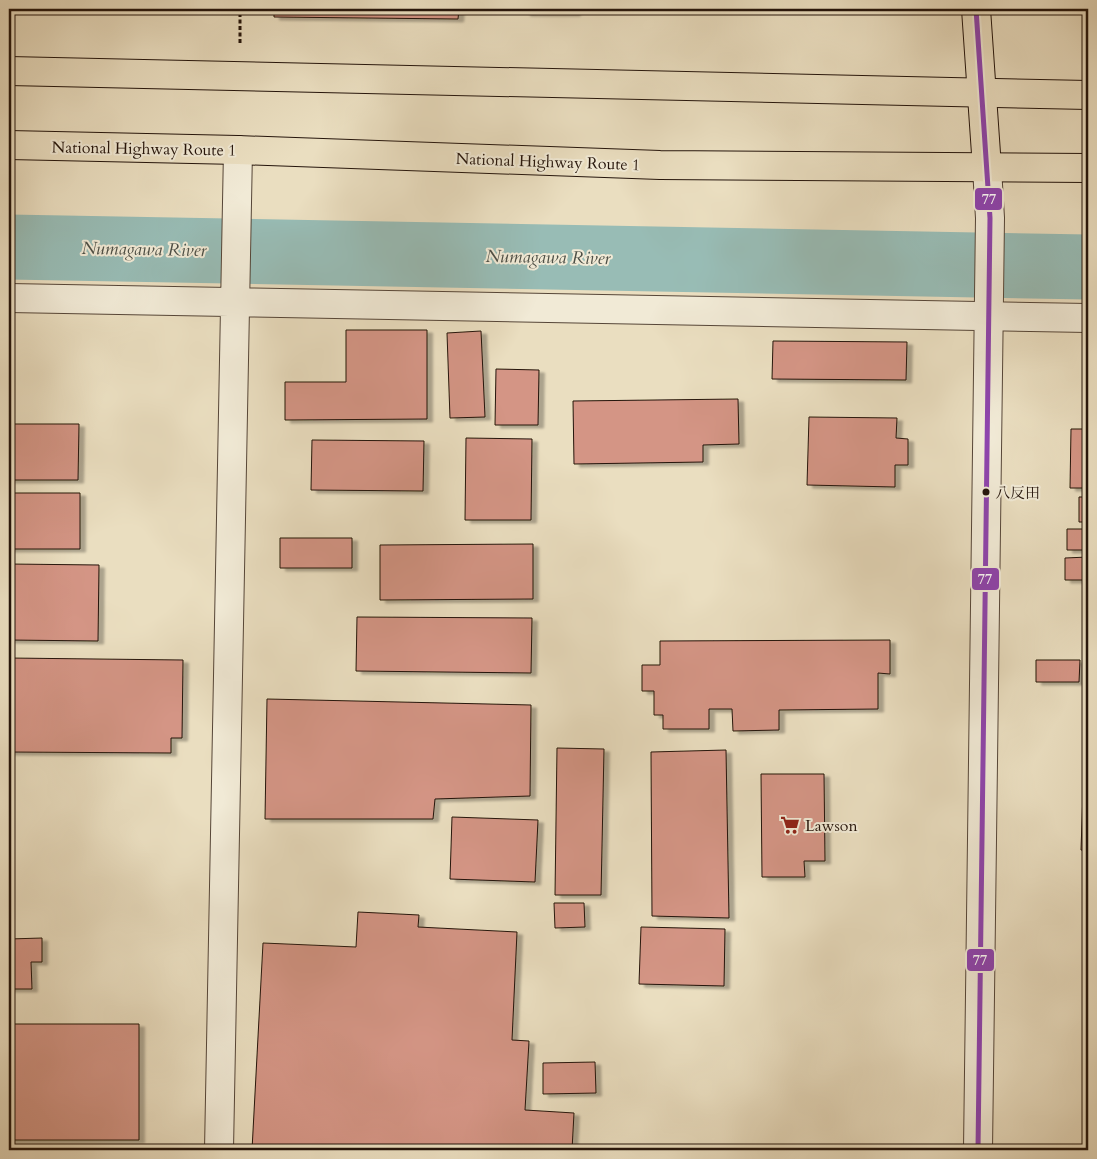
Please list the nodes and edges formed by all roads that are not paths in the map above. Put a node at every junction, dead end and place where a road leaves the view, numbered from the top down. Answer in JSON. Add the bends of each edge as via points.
{"nodes":[{"id":1,"x":976,"y":9,"type":"edge"},
{"id":2,"x":9,"y":72,"type":"edge"},
{"id":3,"x":982,"y":92,"type":"junction"},
{"id":4,"x":1088,"y":95,"type":"edge"},
{"id":5,"x":9,"y":145,"type":"edge"},
{"id":6,"x":238,"y":150,"type":"junction"},
{"id":7,"x":987,"y":168,"type":"junction"},
{"id":8,"x":1088,"y":168,"type":"edge"},
{"id":9,"x":235,"y":293,"type":"junction"},
{"id":10,"x":9,"y":298,"type":"edge"},
{"id":11,"x":989,"y":310,"type":"junction"},
{"id":12,"x":1088,"y":318,"type":"edge"},
{"id":13,"x":219,"y":1150,"type":"edge"},
{"id":14,"x":978,"y":1150,"type":"edge"}],
"edges":[{"from":1,"to":3,"type":"main road"},
{"from":2,"to":3,"type":"main road"},
{"from":3,"to":4,"type":"main road"},
{"from":3,"to":7,"type":"main road"},
{"from":5,"to":6,"type":"main road","name":"National Highway Route 1"},
{"from":6,"to":7,"type":"main road","name":"National Highway Route 1","via":[[660,164]]},
{"from":6,"to":9,"type":"street"},
{"from":7,"to":8,"type":"main road","name":"National Highway Route 1"},
{"from":7,"to":11,"type":"street"},
{"from":9,"to":10,"type":"street"},
{"from":9,"to":11,"type":"street"},
{"from":9,"to":13,"type":"street"},
{"from":11,"to":12,"type":"street"},
{"from":11,"to":14,"type":"street"}]}
